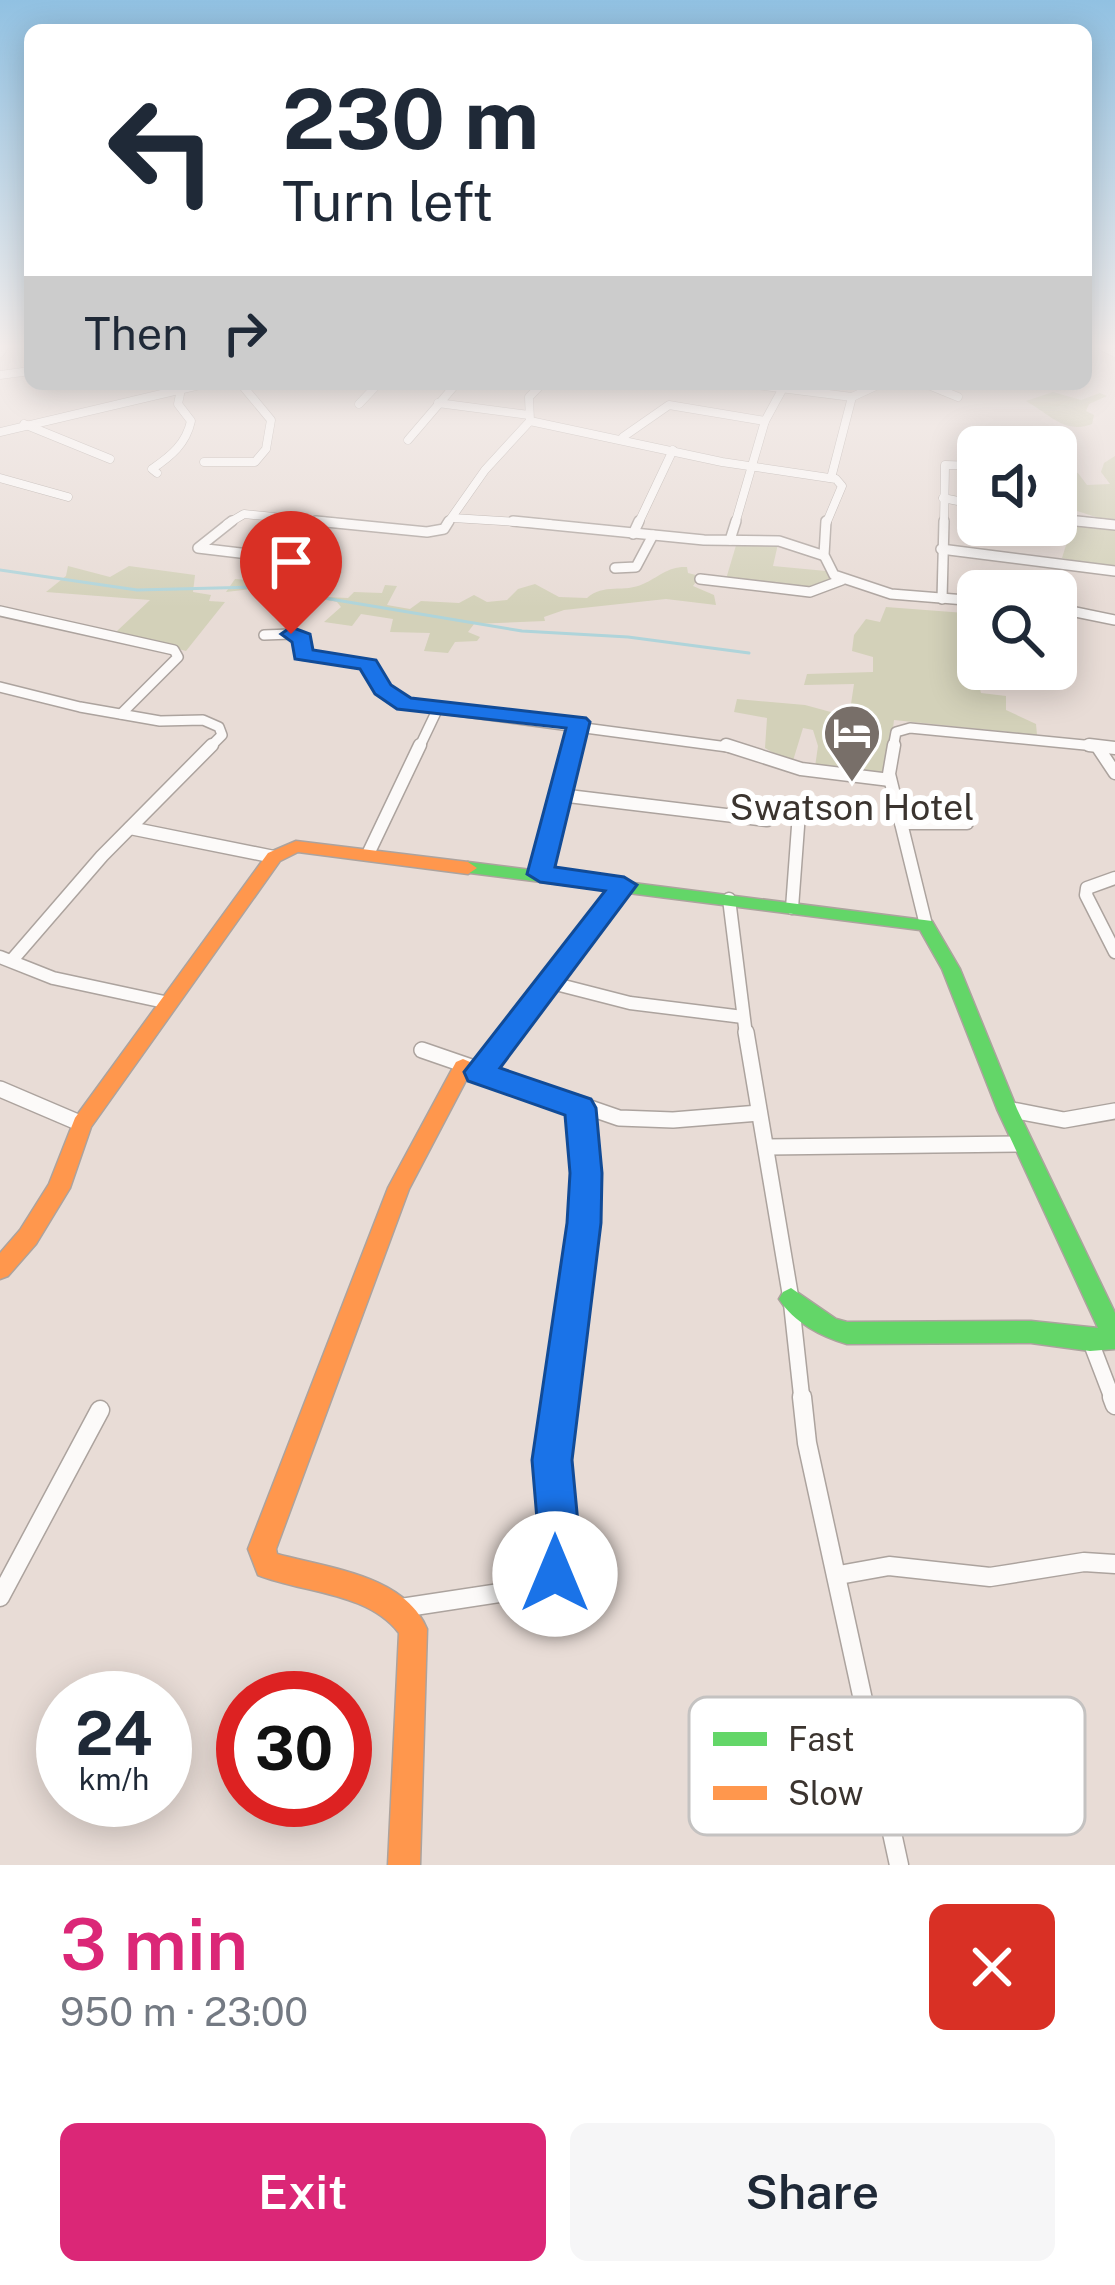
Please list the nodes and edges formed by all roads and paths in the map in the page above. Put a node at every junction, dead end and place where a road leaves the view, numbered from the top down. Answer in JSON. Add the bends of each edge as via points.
{"nodes":[{"id":1,"x":49,"y":434,"type":"edge"},
{"id":2,"x":188,"y":434,"type":"edge"},
{"id":3,"x":269,"y":434,"type":"edge"},
{"id":4,"x":413,"y":434,"type":"edge"},
{"id":5,"x":516,"y":434,"type":"edge"},
{"id":6,"x":608,"y":434,"type":"edge"},
{"id":7,"x":627,"y":434,"type":"edge"},
{"id":8,"x":762,"y":434,"type":"edge"},
{"id":9,"x":842,"y":434,"type":"edge"},
{"id":10,"x":623,"y":437,"type":"junction"},
{"id":11,"x":408,"y":440,"type":"dead end"},
{"id":12,"x":673,"y":450,"type":"junction"},
{"id":13,"x":110,"y":459,"type":"dead end"},
{"id":14,"x":203,"y":462,"type":"dead end"},
{"id":15,"x":957,"y":465,"type":"edge"},
{"id":16,"x":754,"y":468,"type":"junction"},
{"id":17,"x":157,"y":473,"type":"dead end"},
{"id":18,"x":0,"y":478,"type":"edge"},
{"id":19,"x":831,"y":478,"type":"junction"},
{"id":20,"x":68,"y":497,"type":"dead end"},
{"id":21,"x":943,"y":498,"type":"junction"},
{"id":22,"x":957,"y":501,"type":"edge"},
{"id":23,"x":1077,"y":516,"type":"edge"},
{"id":24,"x":453,"y":518,"type":"junction"},
{"id":25,"x":298,"y":519,"type":"junction"},
{"id":26,"x":1077,"y":521,"type":"edge"},
{"id":27,"x":1096,"y":524,"type":"junction"},
{"id":28,"x":1115,"y":525,"type":"edge"},
{"id":29,"x":633,"y":534,"type":"junction"},
{"id":30,"x":653,"y":535,"type":"junction"},
{"id":31,"x":730,"y":540,"type":"junction"},
{"id":32,"x":941,"y":549,"type":"junction"},
{"id":33,"x":822,"y":555,"type":"junction"},
{"id":34,"x":270,"y":557,"type":"junction"},
{"id":35,"x":282,"y":558,"type":"dead end"},
{"id":36,"x":615,"y":568,"type":"dead end"},
{"id":37,"x":1115,"y":571,"type":"edge"},
{"id":38,"x":700,"y":579,"type":"dead end"},
{"id":39,"x":842,"y":580,"type":"junction"},
{"id":40,"x":942,"y":599,"type":"junction"},
{"id":41,"x":957,"y":600,"type":"edge"},
{"id":42,"x":0,"y":611,"type":"edge"},
{"id":43,"x":1077,"y":612,"type":"edge"},
{"id":44,"x":1115,"y":620,"type":"edge"},
{"id":45,"x":264,"y":635,"type":"dead end"},
{"id":46,"x":0,"y":687,"type":"edge"},
{"id":47,"x":439,"y":706,"type":"junction"},
{"id":48,"x":121,"y":714,"type":"junction"},
{"id":49,"x":578,"y":722,"type":"junction"},
{"id":50,"x":1115,"y":748,"type":"edge"},
{"id":51,"x":1099,"y":749,"type":"junction"},
{"id":52,"x":1115,"y":773,"type":"edge"},
{"id":53,"x":890,"y":780,"type":"junction"},
{"id":54,"x":560,"y":795,"type":"junction"},
{"id":55,"x":799,"y":813,"type":"dead end"},
{"id":56,"x":767,"y":820,"type":"dead end"},
{"id":57,"x":902,"y":823,"type":"junction"},
{"id":58,"x":968,"y":823,"type":"dead end"},
{"id":59,"x":130,"y":828,"type":"junction"},
{"id":60,"x":369,"y":852,"type":"junction"},
{"id":61,"x":274,"y":856,"type":"junction"},
{"id":62,"x":540,"y":874,"type":"junction"},
{"id":63,"x":1115,"y":878,"type":"edge"},
{"id":64,"x":624,"y":885,"type":"junction"},
{"id":65,"x":729,"y":899,"type":"junction"},
{"id":66,"x":792,"y":908,"type":"junction"},
{"id":67,"x":926,"y":925,"type":"junction"},
{"id":68,"x":1115,"y":952,"type":"edge"},
{"id":69,"x":6,"y":958,"type":"edge"},
{"id":70,"x":548,"y":982,"type":"junction"},
{"id":71,"x":169,"y":1003,"type":"junction"},
{"id":72,"x":743,"y":1017,"type":"junction"},
{"id":73,"x":422,"y":1050,"type":"dead end"},
{"id":74,"x":471,"y":1070,"type":"junction"},
{"id":75,"x":0,"y":1090,"type":"edge"},
{"id":76,"x":580,"y":1108,"type":"junction"},
{"id":77,"x":1007,"y":1109,"type":"junction"},
{"id":78,"x":1115,"y":1111,"type":"edge"},
{"id":79,"x":759,"y":1114,"type":"junction"},
{"id":80,"x":82,"y":1124,"type":"junction"},
{"id":81,"x":1024,"y":1144,"type":"junction"},
{"id":82,"x":767,"y":1148,"type":"junction"},
{"id":83,"x":0,"y":1269,"type":"edge"},
{"id":84,"x":791,"y":1299,"type":"junction"},
{"id":85,"x":1090,"y":1340,"type":"junction"},
{"id":86,"x":1115,"y":1405,"type":"edge"},
{"id":87,"x":100,"y":1410,"type":"dead end"},
{"id":88,"x":1115,"y":1564,"type":"edge"},
{"id":89,"x":839,"y":1575,"type":"junction"},
{"id":90,"x":0,"y":1597,"type":"edge"},
{"id":91,"x":401,"y":1608,"type":"junction"},
{"id":92,"x":864,"y":1697,"type":"edge"},
{"id":93,"x":893,"y":1835,"type":"edge"},
{"id":94,"x":404,"y":1865,"type":"edge"},
{"id":95,"x":899,"y":1865,"type":"edge"}],
"edges":[{"from":1,"to":13,"type":"street"},
{"from":2,"to":17,"type":"street","via":[[152,469]]},
{"from":3,"to":14,"type":"street","via":[[250,463]]},
{"from":4,"to":11,"type":"street"},
{"from":5,"to":24,"type":"street"},
{"from":6,"to":10,"type":"street"},
{"from":7,"to":10,"type":"street"},
{"from":8,"to":16,"type":"street"},
{"from":9,"to":19,"type":"street"},
{"from":10,"to":12,"type":"street"},
{"from":12,"to":16,"type":"street"},
{"from":12,"to":29,"type":"street"},
{"from":15,"to":21,"type":"street","via":[[945,465]]},
{"from":16,"to":19,"type":"street"},
{"from":16,"to":31,"type":"street"},
{"from":18,"to":20,"type":"street"},
{"from":19,"to":33,"type":"street","via":[[842,486]]},
{"from":21,"to":22,"type":"street"},
{"from":21,"to":32,"type":"street"},
{"from":23,"to":27,"type":"street"},
{"from":24,"to":25,"type":"street","via":[[434,532]]},
{"from":24,"to":29,"type":"street"},
{"from":25,"to":34,"type":"street"},
{"from":25,"to":34,"type":"street","via":[[244,514],[198,548]]},
{"from":26,"to":27,"type":"street"},
{"from":27,"to":28,"type":"street"},
{"from":29,"to":30,"type":"street"},
{"from":30,"to":31,"type":"street"},
{"from":30,"to":36,"type":"street","via":[[636,567]]},
{"from":31,"to":33,"type":"street","via":[[788,543]]},
{"from":32,"to":37,"type":"street"},
{"from":32,"to":40,"type":"street"},
{"from":33,"to":39,"type":"street"},
{"from":34,"to":35,"type":"street"},
{"from":38,"to":39,"type":"street","via":[[810,592]]},
{"from":39,"to":40,"type":"street"},
{"from":40,"to":41,"type":"street"},
{"from":42,"to":48,"type":"street","via":[[174,650],[178,656]]},
{"from":43,"to":44,"type":"street"},
{"from":45,"to":47,"type":"street","via":[[296,635],[302,655],[359,661],[398,701]]},
{"from":46,"to":48,"type":"street"},
{"from":47,"to":49,"type":"street"},
{"from":47,"to":60,"type":"street"},
{"from":48,"to":59,"type":"street","via":[[203,721],[223,735]]},
{"from":49,"to":53,"type":"street"},
{"from":49,"to":54,"type":"street"},
{"from":50,"to":51,"type":"street"},
{"from":51,"to":52,"type":"street"},
{"from":51,"to":53,"type":"street","via":[[901,729]]},
{"from":53,"to":57,"type":"street"},
{"from":54,"to":56,"type":"street"},
{"from":54,"to":62,"type":"street"},
{"from":55,"to":66,"type":"street"},
{"from":57,"to":58,"type":"street"},
{"from":57,"to":67,"type":"street"},
{"from":59,"to":61,"type":"street"},
{"from":59,"to":69,"type":"street"},
{"from":60,"to":61,"type":"street","via":[[296,846]]},
{"from":60,"to":62,"type":"street"},
{"from":61,"to":71,"type":"street"},
{"from":62,"to":64,"type":"street"},
{"from":63,"to":68,"type":"street","via":[[1087,887],[1086,895]]},
{"from":64,"to":65,"type":"street"},
{"from":64,"to":70,"type":"street"},
{"from":65,"to":66,"type":"street"},
{"from":65,"to":72,"type":"street"},
{"from":66,"to":67,"type":"street"},
{"from":67,"to":77,"type":"street"},
{"from":69,"to":71,"type":"street","via":[[53,978]]},
{"from":70,"to":72,"type":"street","via":[[630,1003]]},
{"from":70,"to":74,"type":"street"},
{"from":71,"to":80,"type":"street"},
{"from":72,"to":79,"type":"street"},
{"from":73,"to":74,"type":"street"},
{"from":74,"to":76,"type":"street"},
{"from":74,"to":91,"type":"street","via":[[399,1188],[262,1549],[268,1565],[291,1577]]},
{"from":75,"to":80,"type":"street"},
{"from":76,"to":79,"type":"street","via":[[673,1120]]},
{"from":76,"to":91,"type":"street","via":[[584,1223],[552,1460],[561,1555],[555,1574],[532,1588]]},
{"from":77,"to":78,"type":"street","via":[[1064,1120]]},
{"from":77,"to":81,"type":"street"},
{"from":79,"to":82,"type":"street"},
{"from":80,"to":83,"type":"street","via":[[59,1188]]},
{"from":81,"to":82,"type":"street"},
{"from":81,"to":85,"type":"street","via":[[1114,1329],[1109,1341]]},
{"from":82,"to":84,"type":"street"},
{"from":84,"to":85,"type":"street","via":[[847,1333],[1031,1331]]},
{"from":84,"to":89,"type":"street","via":[[807,1443]]},
{"from":85,"to":86,"type":"street"},
{"from":87,"to":90,"type":"street"},
{"from":88,"to":89,"type":"street","via":[[990,1576],[889,1565]]},
{"from":89,"to":92,"type":"street"},
{"from":91,"to":94,"type":"street","via":[[413,1629]]},
{"from":93,"to":95,"type":"street"}]}
